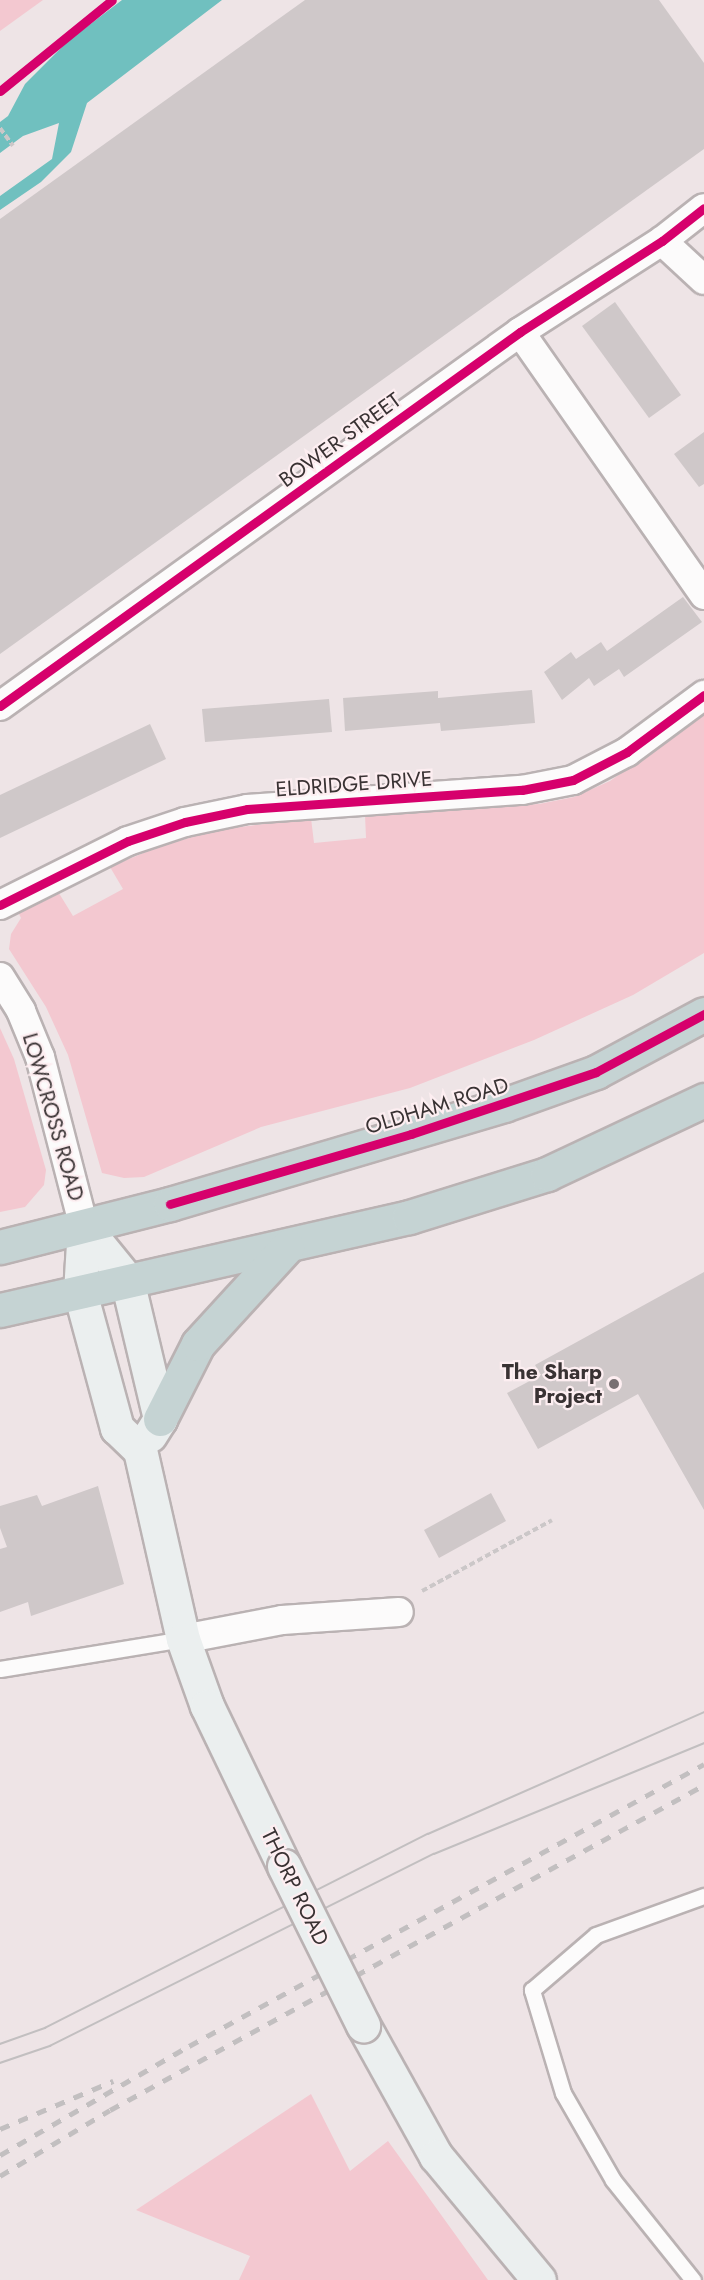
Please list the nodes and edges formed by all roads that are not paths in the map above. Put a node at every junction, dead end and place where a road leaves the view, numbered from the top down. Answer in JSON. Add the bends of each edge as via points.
{"nodes":[{"id":1,"x":704,"y":208,"type":"edge"},
{"id":2,"x":662,"y":240,"type":"junction"},
{"id":3,"x":704,"y":280,"type":"edge"},
{"id":4,"x":520,"y":332,"type":"junction"},
{"id":5,"x":704,"y":596,"type":"edge"},
{"id":6,"x":704,"y":695,"type":"edge"},
{"id":7,"x":0,"y":706,"type":"edge"},
{"id":8,"x":0,"y":905,"type":"edge"},
{"id":9,"x":0,"y":977,"type":"edge"},
{"id":10,"x":704,"y":1014,"type":"edge"},
{"id":11,"x":704,"y":1100,"type":"edge"},
{"id":12,"x":84,"y":1227,"type":"junction"},
{"id":13,"x":0,"y":1247,"type":"edge"},
{"id":14,"x":287,"y":1247,"type":"junction"},
{"id":15,"x":127,"y":1280,"type":"junction"},
{"id":16,"x":80,"y":1292,"type":"junction"},
{"id":17,"x":0,"y":1310,"type":"edge"},
{"id":18,"x":159,"y":1419,"type":"junction"},
{"id":19,"x":140,"y":1450,"type":"junction"},
{"id":20,"x":399,"y":1611,"type":"road end"},
{"id":21,"x":183,"y":1640,"type":"junction"},
{"id":22,"x":0,"y":1669,"type":"edge"},
{"id":23,"x":704,"y":1896,"type":"edge"},
{"id":24,"x":539,"y":2280,"type":"edge"},
{"id":25,"x":693,"y":2280,"type":"edge"}],
"edges":[{"from":1,"to":2,"type":"street","name":"BOWER STREET"},
{"from":2,"to":3,"type":"street"},
{"from":2,"to":4,"type":"street","name":"BOWER STREET"},
{"from":4,"to":5,"type":"street"},
{"from":4,"to":7,"type":"street","name":"BOWER STREET"},
{"from":6,"to":8,"type":"street","name":"ELDRIDGE DRIVE","via":[[627,752],[573,780],[522,790],[247,809],[185,822],[118,846]]},
{"from":9,"to":12,"type":"street","name":"LOWCROSS ROAD","via":[[21,1011],[40,1057]]},
{"from":10,"to":12,"type":"highway","name":"OLDHAM ROAD","via":[[596,1072],[504,1105]]},
{"from":11,"to":14,"type":"highway","via":[[547,1174],[409,1217]]},
{"from":12,"to":13,"type":"highway","name":"OLDHAM ROAD"},
{"from":12,"to":15,"type":"main road"},
{"from":12,"to":16,"type":"main road"},
{"from":14,"to":15,"type":"highway"},
{"from":14,"to":18,"type":"highway","via":[[198,1344]]},
{"from":15,"to":16,"type":"highway"},
{"from":15,"to":18,"type":"main road"},
{"from":16,"to":17,"type":"highway"},
{"from":16,"to":19,"type":"main road","via":[[117,1428]]},
{"from":18,"to":19,"type":"main road"},
{"from":19,"to":21,"type":"main road","name":"THORP ROAD"},
{"from":20,"to":21,"type":"street","via":[[282,1620]]},
{"from":21,"to":22,"type":"lane"},
{"from":21,"to":24,"type":"main road","name":"THORP ROAD","bridge":true,"via":[[207,1706],[363,2025],[436,2156]]},
{"from":23,"to":25,"type":"lane","via":[[596,1935],[532,1989],[563,2093],[613,2180]]}]}
